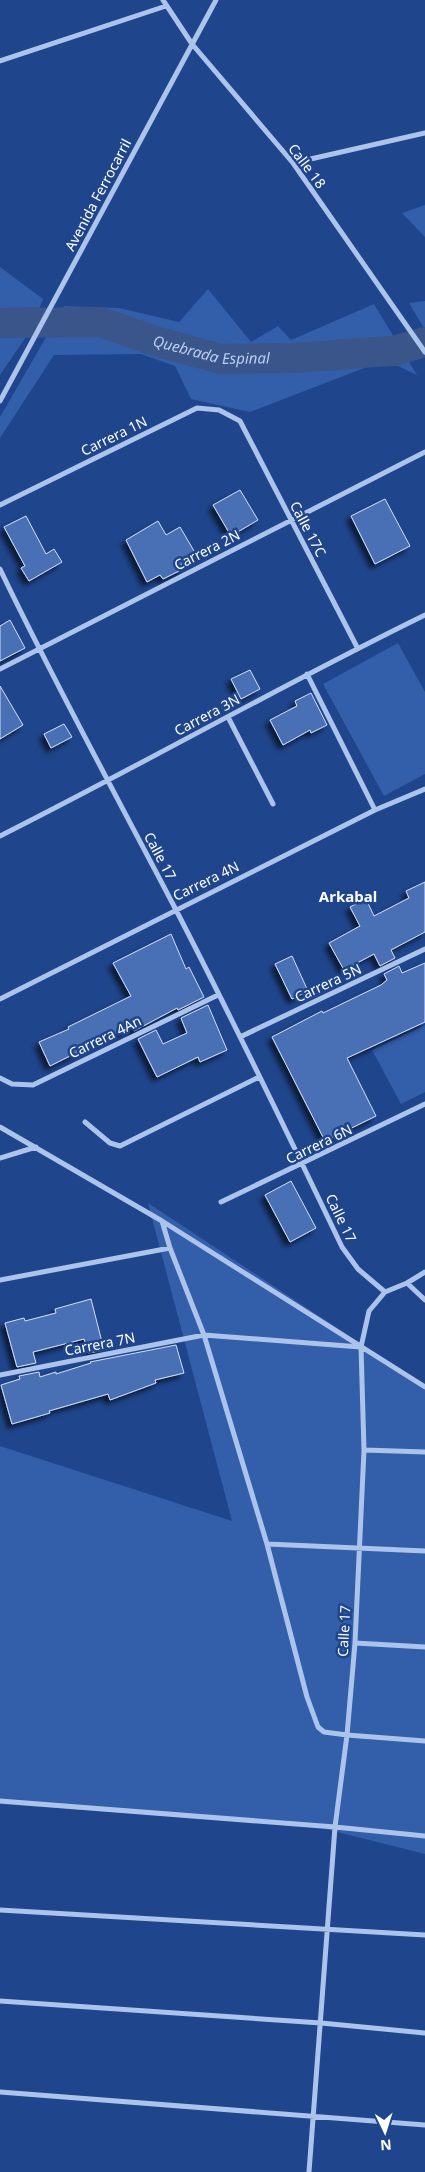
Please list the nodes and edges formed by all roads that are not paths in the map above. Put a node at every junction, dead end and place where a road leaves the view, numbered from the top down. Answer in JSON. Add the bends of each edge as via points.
{"nodes":[{"id":1,"x":163,"y":0,"type":"edge"},
{"id":2,"x":216,"y":0,"type":"edge"},
{"id":3,"x":166,"y":6,"type":"junction"},
{"id":4,"x":192,"y":44,"type":"junction"},
{"id":5,"x":0,"y":61,"type":"edge"},
{"id":6,"x":425,"y":133,"type":"edge"},
{"id":7,"x":293,"y":163,"type":"junction"},
{"id":8,"x":425,"y":352,"type":"edge"},
{"id":9,"x":0,"y":401,"type":"edge"},
{"id":10,"x":240,"y":421,"type":"joint"},
{"id":11,"x":425,"y":452,"type":"edge"},
{"id":12,"x":0,"y":505,"type":"edge"},
{"id":13,"x":290,"y":521,"type":"junction"},
{"id":14,"x":0,"y":569,"type":"edge"},
{"id":15,"x":424,"y":618,"type":"edge"},
{"id":16,"x":358,"y":647,"type":"junction"},
{"id":17,"x":38,"y":650,"type":"junction"},
{"id":18,"x":0,"y":669,"type":"edge"},
{"id":19,"x":307,"y":674,"type":"junction"},
{"id":20,"x":228,"y":717,"type":"junction"},
{"id":21,"x":107,"y":782,"type":"junction"},
{"id":22,"x":425,"y":789,"type":"edge"},
{"id":23,"x":273,"y":804,"type":"dead end"},
{"id":24,"x":375,"y":810,"type":"junction"},
{"id":25,"x":0,"y":836,"type":"edge"},
{"id":26,"x":175,"y":909,"type":"junction"},
{"id":27,"x":425,"y":949,"type":"edge"},
{"id":28,"x":218,"y":995,"type":"junction"},
{"id":29,"x":0,"y":998,"type":"edge"},
{"id":30,"x":240,"y":1037,"type":"junction"},
{"id":31,"x":259,"y":1077,"type":"junction"},
{"id":32,"x":0,"y":1078,"type":"edge"},
{"id":33,"x":425,"y":1104,"type":"edge"},
{"id":34,"x":85,"y":1122,"type":"dead end"},
{"id":35,"x":0,"y":1127,"type":"edge"},
{"id":36,"x":36,"y":1147,"type":"junction"},
{"id":37,"x":0,"y":1158,"type":"edge"},
{"id":38,"x":303,"y":1164,"type":"junction"},
{"id":39,"x":222,"y":1202,"type":"dead end"},
{"id":40,"x":162,"y":1221,"type":"junction"},
{"id":41,"x":170,"y":1248,"type":"junction"},
{"id":42,"x":425,"y":1272,"type":"edge"},
{"id":43,"x":0,"y":1280,"type":"edge"},
{"id":44,"x":407,"y":1284,"type":"junction"},
{"id":45,"x":385,"y":1292,"type":"junction"},
{"id":46,"x":425,"y":1300,"type":"edge"},
{"id":47,"x":204,"y":1335,"type":"junction"},
{"id":48,"x":361,"y":1347,"type":"junction"},
{"id":49,"x":0,"y":1375,"type":"edge"},
{"id":50,"x":425,"y":1387,"type":"edge"},
{"id":51,"x":364,"y":1450,"type":"junction"},
{"id":52,"x":425,"y":1452,"type":"edge"},
{"id":53,"x":267,"y":1544,"type":"junction"},
{"id":54,"x":360,"y":1548,"type":"junction"},
{"id":55,"x":425,"y":1551,"type":"edge"},
{"id":56,"x":355,"y":1643,"type":"junction"},
{"id":57,"x":425,"y":1647,"type":"edge"},
{"id":58,"x":347,"y":1735,"type":"junction"},
{"id":59,"x":425,"y":1741,"type":"edge"},
{"id":60,"x":0,"y":1801,"type":"edge"},
{"id":61,"x":335,"y":1827,"type":"junction"},
{"id":62,"x":425,"y":1836,"type":"edge"},
{"id":63,"x":0,"y":1910,"type":"edge"},
{"id":64,"x":329,"y":1928,"type":"junction"},
{"id":65,"x":425,"y":1935,"type":"edge"},
{"id":66,"x":0,"y":2000,"type":"edge"},
{"id":67,"x":321,"y":2023,"type":"junction"},
{"id":68,"x":425,"y":2032,"type":"edge"},
{"id":69,"x":0,"y":2092,"type":"edge"},
{"id":70,"x":314,"y":2116,"type":"junction"},
{"id":71,"x":425,"y":2125,"type":"edge"},
{"id":72,"x":309,"y":2172,"type":"edge"}],
"edges":[{"from":1,"to":3,"type":"street","name":"Calle 18"},
{"from":2,"to":4,"type":"street","name":"Avenida Ferrocarril"},
{"from":3,"to":4,"type":"street","name":"Calle 18"},
{"from":3,"to":5,"type":"street"},
{"from":4,"to":7,"type":"street","name":"Calle 18"},
{"from":4,"to":9,"type":"street","name":"Avenida Ferrocarril"},
{"from":6,"to":7,"type":"street"},
{"from":7,"to":8,"type":"street","name":"Calle 18"},
{"from":10,"to":12,"type":"street","name":"Carrera 1N","via":[[219,410],[197,408]]},
{"from":10,"to":13,"type":"street","name":"Calle 17C"},
{"from":11,"to":13,"type":"street","name":"Carrera 2N"},
{"from":13,"to":16,"type":"street","name":"Calle 17C"},
{"from":13,"to":17,"type":"street","name":"Carrera 2N"},
{"from":14,"to":17,"type":"street","name":"Calle 17"},
{"from":15,"to":16,"type":"street","name":"Carrera 3N"},
{"from":16,"to":19,"type":"street","name":"Carrera 3N"},
{"from":17,"to":18,"type":"street","name":"Carrera 2N"},
{"from":17,"to":21,"type":"street","name":"Calle 17"},
{"from":19,"to":20,"type":"street","name":"Carrera 3N"},
{"from":19,"to":24,"type":"street"},
{"from":20,"to":21,"type":"street","name":"Carrera 3N"},
{"from":20,"to":23,"type":"street"},
{"from":21,"to":25,"type":"street","name":"Carrera 3N"},
{"from":21,"to":26,"type":"street","name":"Calle 17"},
{"from":22,"to":24,"type":"street","name":"Carrera 4N"},
{"from":24,"to":26,"type":"street","name":"Carrera 4N"},
{"from":26,"to":28,"type":"street","name":"Calle 17"},
{"from":26,"to":29,"type":"street","name":"Carrera 4N"},
{"from":27,"to":30,"type":"street","name":"Carrera 5N"},
{"from":28,"to":30,"type":"street","name":"Calle 17"},
{"from":28,"to":32,"type":"street","name":"Carrera 4An","via":[[33,1085],[12,1084]]},
{"from":30,"to":31,"type":"street","name":"Calle 17"},
{"from":31,"to":34,"type":"street","via":[[120,1146],[110,1143]]},
{"from":31,"to":38,"type":"street","name":"Calle 17"},
{"from":33,"to":38,"type":"street","name":"Carrera 6N"},
{"from":35,"to":36,"type":"street"},
{"from":36,"to":37,"type":"street"},
{"from":36,"to":40,"type":"street"},
{"from":38,"to":39,"type":"street","name":"Carrera 6N"},
{"from":38,"to":45,"type":"street","name":"Calle 17","via":[[342,1248],[358,1269]]},
{"from":40,"to":41,"type":"street"},
{"from":40,"to":48,"type":"street"},
{"from":41,"to":43,"type":"street"},
{"from":41,"to":47,"type":"street"},
{"from":42,"to":44,"type":"street"},
{"from":44,"to":45,"type":"street"},
{"from":44,"to":46,"type":"street"},
{"from":45,"to":48,"type":"street","name":"Calle 17","via":[[369,1311]]},
{"from":47,"to":48,"type":"street","name":"Carrera 7N"},
{"from":47,"to":49,"type":"street","name":"Carrera 7N"},
{"from":47,"to":53,"type":"street"},
{"from":48,"to":50,"type":"street"},
{"from":48,"to":51,"type":"street","name":"Calle 17"},
{"from":51,"to":52,"type":"street"},
{"from":51,"to":54,"type":"street","name":"Calle 17"},
{"from":53,"to":54,"type":"street"},
{"from":53,"to":58,"type":"street","via":[[318,1728]]},
{"from":54,"to":55,"type":"street"},
{"from":54,"to":56,"type":"street","name":"Calle 17"},
{"from":56,"to":57,"type":"street"},
{"from":56,"to":58,"type":"street","name":"Calle 17"},
{"from":58,"to":59,"type":"street"},
{"from":58,"to":61,"type":"street","name":"Calle 17"},
{"from":60,"to":61,"type":"street"},
{"from":61,"to":62,"type":"street"},
{"from":61,"to":64,"type":"street","name":"Calle 17"},
{"from":63,"to":64,"type":"street"},
{"from":64,"to":65,"type":"street"},
{"from":64,"to":67,"type":"street","name":"Calle 17"},
{"from":66,"to":67,"type":"street"},
{"from":67,"to":68,"type":"street"},
{"from":67,"to":70,"type":"street","name":"Calle 17"},
{"from":69,"to":70,"type":"street"},
{"from":70,"to":71,"type":"street"},
{"from":70,"to":72,"type":"street","name":"Calle 17"}]}
